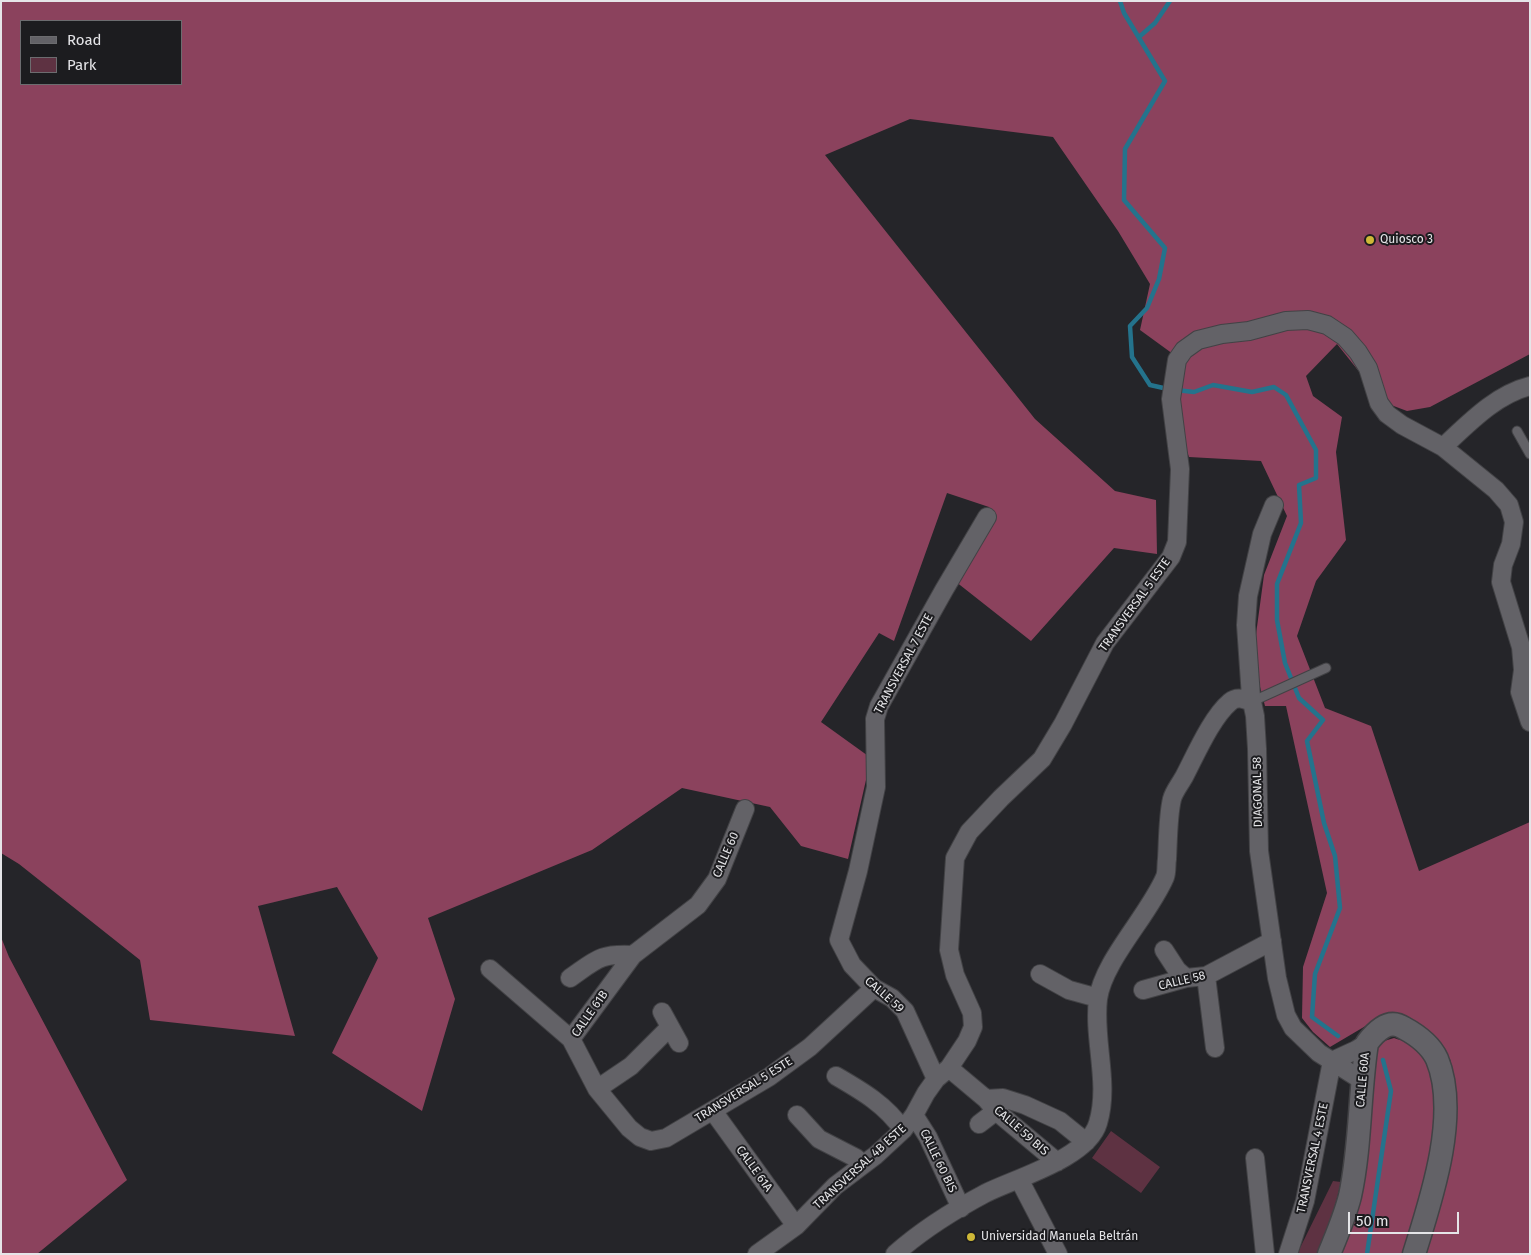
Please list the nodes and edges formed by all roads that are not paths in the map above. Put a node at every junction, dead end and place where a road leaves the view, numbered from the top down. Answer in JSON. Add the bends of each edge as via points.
{"nodes":[{"id":1,"x":1530,"y":386,"type":"edge"},
{"id":2,"x":1518,"y":431,"type":"dead end"},
{"id":3,"x":1443,"y":447,"type":"junction"},
{"id":4,"x":1530,"y":454,"type":"edge"},
{"id":5,"x":1274,"y":505,"type":"dead end"},
{"id":6,"x":987,"y":517,"type":"dead end"},
{"id":7,"x":1326,"y":668,"type":"dead end"},
{"id":8,"x":1251,"y":702,"type":"junction"},
{"id":9,"x":1530,"y":722,"type":"edge"},
{"id":10,"x":746,"y":808,"type":"dead end"},
{"id":11,"x":839,"y":940,"type":"joint"},
{"id":12,"x":1272,"y":941,"type":"junction"},
{"id":13,"x":1164,"y":950,"type":"dead end"},
{"id":14,"x":633,"y":955,"type":"junction"},
{"id":15,"x":490,"y":969,"type":"dead end"},
{"id":16,"x":1040,"y":974,"type":"dead end"},
{"id":17,"x":1206,"y":976,"type":"junction"},
{"id":18,"x":570,"y":978,"type":"dead end"},
{"id":19,"x":1186,"y":978,"type":"junction"},
{"id":20,"x":874,"y":988,"type":"junction"},
{"id":21,"x":1143,"y":990,"type":"dead end"},
{"id":22,"x":1098,"y":998,"type":"junction"},
{"id":23,"x":570,"y":1039,"type":"junction"},
{"id":24,"x":679,"y":1043,"type":"dead end"},
{"id":25,"x":1367,"y":1043,"type":"junction"},
{"id":26,"x":1214,"y":1048,"type":"dead end"},
{"id":27,"x":1332,"y":1061,"type":"junction"},
{"id":28,"x":943,"y":1073,"type":"junction"},
{"id":29,"x":836,"y":1076,"type":"dead end"},
{"id":30,"x":1363,"y":1081,"type":"junction"},
{"id":31,"x":596,"y":1089,"type":"junction"},
{"id":32,"x":991,"y":1105,"type":"junction"},
{"id":33,"x":713,"y":1111,"type":"junction"},
{"id":34,"x":798,"y":1115,"type":"dead end"},
{"id":35,"x":914,"y":1115,"type":"junction"},
{"id":36,"x":979,"y":1124,"type":"dead end"},
{"id":37,"x":903,"y":1130,"type":"junction"},
{"id":38,"x":651,"y":1141,"type":"joint"},
{"id":39,"x":1086,"y":1142,"type":"junction"},
{"id":40,"x":1255,"y":1158,"type":"dead end"},
{"id":41,"x":1057,"y":1162,"type":"junction"},
{"id":42,"x":864,"y":1164,"type":"junction"},
{"id":43,"x":1019,"y":1179,"type":"junction"},
{"id":44,"x":960,"y":1208,"type":"junction"},
{"id":45,"x":796,"y":1226,"type":"junction"},
{"id":46,"x":757,"y":1254,"type":"edge"},
{"id":47,"x":895,"y":1254,"type":"edge"},
{"id":48,"x":1058,"y":1254,"type":"edge"},
{"id":49,"x":1265,"y":1254,"type":"edge"},
{"id":50,"x":1288,"y":1254,"type":"edge"},
{"id":51,"x":1329,"y":1254,"type":"edge"},
{"id":52,"x":1414,"y":1254,"type":"edge"}],
"edges":[{"from":1,"to":3,"type":"street","via":[[1502,397]]},
{"from":2,"to":4,"type":"lane"},
{"from":3,"to":9,"type":"street","via":[[1496,490],[1509,505],[1514,522],[1501,582],[1521,647],[1523,670],[1520,692]]},
{"from":3,"to":28,"type":"street","name":"TRANSVERSAL 5 ESTE","via":[[1387,414],[1379,403],[1368,368],[1358,352],[1345,337],[1327,325],[1308,320],[1286,321],[1198,340],[1184,350],[1177,360],[1171,399],[1180,469],[1177,542],[1171,557],[1104,643],[1042,759],[968,832],[955,858],[948,950],[972,1013],[972,1027],[967,1041]]},
{"from":5,"to":8,"type":"street","name":"DIAGONAL 58","via":[[1262,534],[1248,596],[1246,625]]},
{"from":6,"to":11,"type":"street","name":"TRANSVERSAL 7 ESTE","via":[[877,712],[876,786]]},
{"from":7,"to":8,"type":"lane"},
{"from":8,"to":12,"type":"street","name":"DIAGONAL 58","via":[[1258,749],[1259,851]]},
{"from":8,"to":22,"type":"street","via":[[1236,699],[1217,717],[1172,797],[1166,875],[1149,908],[1116,956]]},
{"from":10,"to":14,"type":"street","name":"CALLE 60","via":[[716,879],[698,905]]},
{"from":11,"to":20,"type":"street","name":"CALLE 59","via":[[852,965]]},
{"from":12,"to":17,"type":"street","name":"CALLE 58"},
{"from":12,"to":27,"type":"street","name":"DIAGONAL 58","via":[[1286,1015],[1293,1028]]},
{"from":13,"to":19,"type":"street"},
{"from":14,"to":18,"type":"street","via":[[600,957]]},
{"from":14,"to":23,"type":"street","name":"CALLE 61B"},
{"from":15,"to":23,"type":"street"},
{"from":16,"to":22,"type":"street","via":[[1070,990]]},
{"from":17,"to":19,"type":"street","name":"CALLE 58"},
{"from":17,"to":26,"type":"street"},
{"from":19,"to":21,"type":"street","name":"CALLE 58"},
{"from":20,"to":28,"type":"street","name":"CALLE 59","via":[[892,998],[905,1011]]},
{"from":20,"to":33,"type":"street","name":"TRANSVERSAL 5 ESTE","via":[[810,1047],[769,1078]]},
{"from":22,"to":39,"type":"street","via":[[1102,1105],[1098,1126]]},
{"from":23,"to":31,"type":"street","name":"CALLE 61B"},
{"from":24,"to":31,"type":"street","via":[[666,1020],[631,1066]]},
{"from":25,"to":27,"type":"street"},
{"from":25,"to":30,"type":"street","name":"CALLE 60A"},
{"from":25,"to":52,"type":"street","name":"CALLE 60A","via":[[1389,1024],[1402,1026],[1425,1043],[1437,1058],[1444,1085],[1445,1117],[1440,1160]]},
{"from":27,"to":30,"type":"street","name":"DIAGONAL 58"},
{"from":27,"to":50,"type":"street","name":"TRANSVERSAL 4 ESTE","via":[[1305,1201]]},
{"from":28,"to":32,"type":"street","name":"CALLE 59"},
{"from":28,"to":35,"type":"street","name":"TRANSVERSAL 4B ESTE","via":[[926,1093]]},
{"from":29,"to":37,"type":"street","name":"CALLE 60 BIS","via":[[872,1097]]},
{"from":30,"to":51,"type":"street","name":"CALLE 60A","via":[[1350,1196]]},
{"from":31,"to":38,"type":"street","name":"CALLE 61B","via":[[629,1128]]},
{"from":32,"to":36,"type":"street"},
{"from":32,"to":39,"type":"street","via":[[1003,1098],[1025,1105],[1060,1121]]},
{"from":32,"to":41,"type":"street","name":"CALLE 59 BIS"},
{"from":33,"to":38,"type":"street","name":"TRANSVERSAL 5 ESTE","via":[[666,1138]]},
{"from":33,"to":45,"type":"street","name":"CALLE 61A"},
{"from":34,"to":42,"type":"street","via":[[819,1139]]},
{"from":35,"to":37,"type":"street","name":"TRANSVERSAL 4B ESTE"},
{"from":35,"to":44,"type":"street","name":"CALLE 60 BIS","via":[[928,1137]]},
{"from":37,"to":42,"type":"street","name":"TRANSVERSAL 4B ESTE"},
{"from":39,"to":41,"type":"street"},
{"from":40,"to":49,"type":"street"},
{"from":41,"to":43,"type":"street"},
{"from":42,"to":45,"type":"street","name":"TRANSVERSAL 4B ESTE","via":[[836,1186]]},
{"from":43,"to":44,"type":"street"},
{"from":43,"to":48,"type":"street"},
{"from":44,"to":47,"type":"street","via":[[917,1234]]},
{"from":45,"to":46,"type":"street","name":"TRANSVERSAL 4B ESTE"}]}
